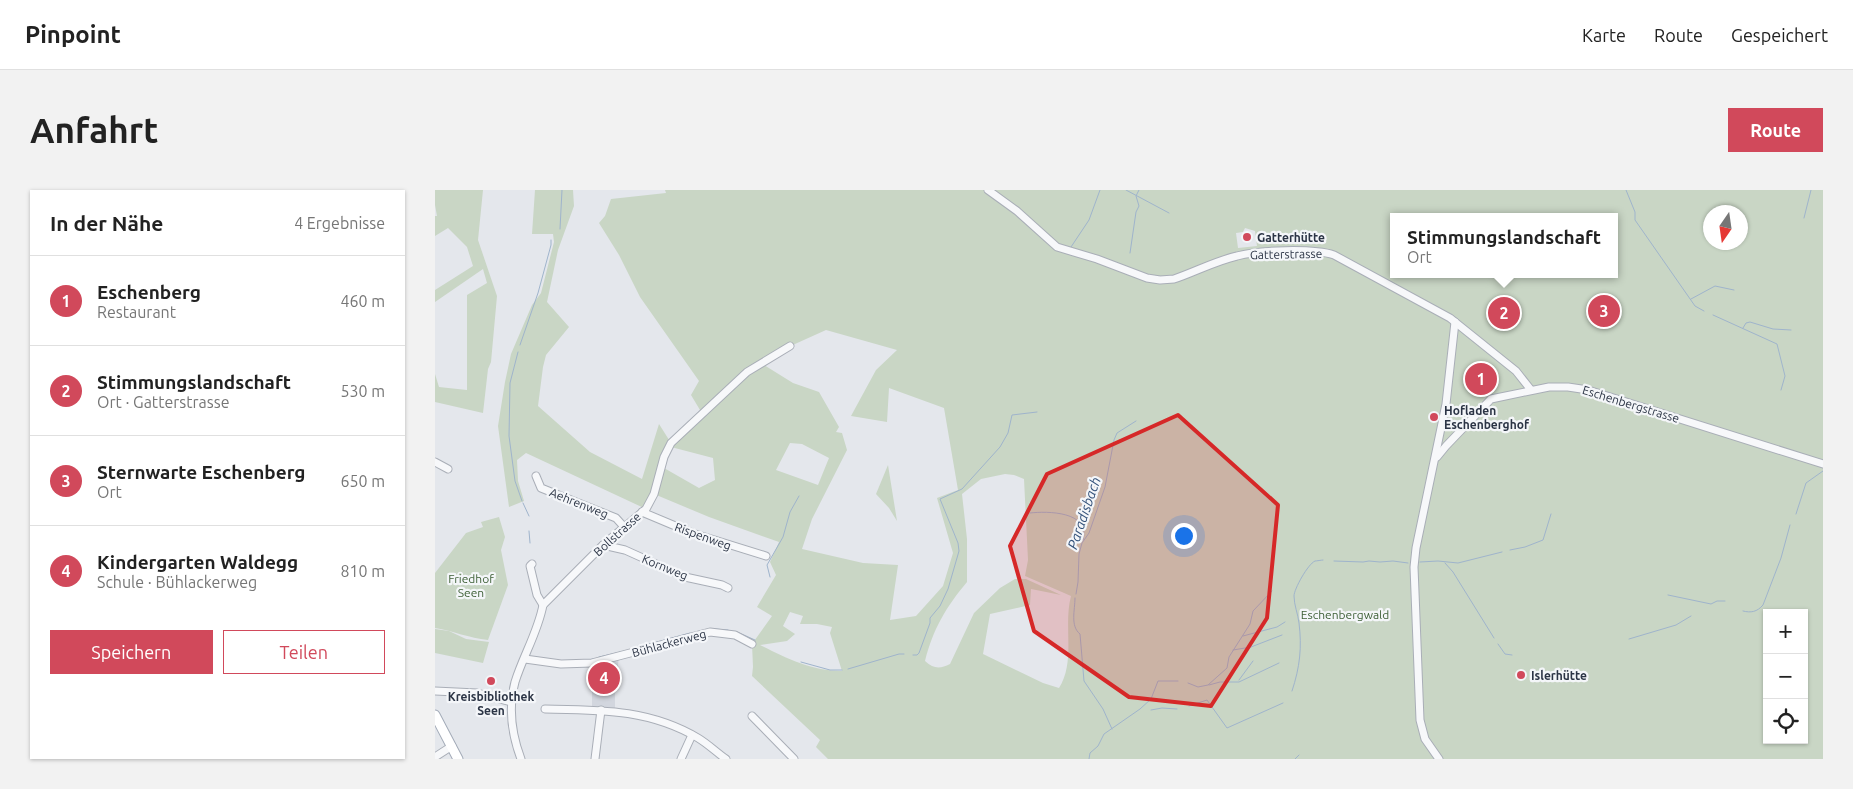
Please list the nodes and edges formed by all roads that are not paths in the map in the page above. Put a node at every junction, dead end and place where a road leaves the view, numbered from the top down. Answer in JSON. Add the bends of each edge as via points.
{"nodes":[{"id":1,"x":988,"y":190,"type":"edge"},
{"id":2,"x":1455,"y":322,"type":"junction"},
{"id":3,"x":790,"y":346,"type":"dead end"},
{"id":4,"x":1531,"y":390,"type":"junction"},
{"id":5,"x":435,"y":462,"type":"edge"},
{"id":6,"x":1434,"y":464,"type":"junction"},
{"id":7,"x":1823,"y":464,"type":"edge"},
{"id":8,"x":448,"y":468,"type":"dead end"},
{"id":9,"x":536,"y":476,"type":"dead end"},
{"id":10,"x":641,"y":512,"type":"junction"},
{"id":11,"x":625,"y":528,"type":"junction"},
{"id":12,"x":603,"y":545,"type":"junction"},
{"id":13,"x":766,"y":556,"type":"dead end"},
{"id":14,"x":532,"y":564,"type":"dead end"},
{"id":15,"x":728,"y":588,"type":"dead end"},
{"id":16,"x":543,"y":605,"type":"junction"},
{"id":17,"x":752,"y":644,"type":"dead end"},
{"id":18,"x":525,"y":658,"type":"junction"},
{"id":19,"x":435,"y":691,"type":"edge"},
{"id":20,"x":511,"y":702,"type":"junction"},
{"id":21,"x":545,"y":709,"type":"dead end"},
{"id":22,"x":601,"y":710,"type":"junction"},
{"id":23,"x":435,"y":715,"type":"edge"},
{"id":24,"x":752,"y":716,"type":"dead end"},
{"id":25,"x":692,"y":735,"type":"junction"},
{"id":26,"x":452,"y":746,"type":"junction"},
{"id":27,"x":435,"y":757,"type":"edge"},
{"id":28,"x":458,"y":759,"type":"edge"},
{"id":29,"x":521,"y":759,"type":"edge"},
{"id":30,"x":595,"y":759,"type":"edge"},
{"id":31,"x":681,"y":759,"type":"edge"},
{"id":32,"x":725,"y":759,"type":"edge"},
{"id":33,"x":794,"y":759,"type":"edge"},
{"id":34,"x":1439,"y":759,"type":"edge"}],
"edges":[{"from":1,"to":2,"type":"street","name":"Gatterstrasse","via":[[1060,248],[1143,276],[1174,279],[1243,255],[1327,252]]},
{"from":2,"to":4,"type":"street","name":"Gatterstrasse","via":[[1516,371]]},
{"from":2,"to":6,"type":"street","name":"Eschenbergstrasse","via":[[1446,404]]},
{"from":3,"to":10,"type":"street","name":"Bollstrasse","via":[[747,372],[671,443],[654,494]]},
{"from":4,"to":6,"type":"street","name":"Eschenbergstrasse","via":[[1489,400],[1446,446]]},
{"from":4,"to":7,"type":"street","name":"Eschenbergstrasse","via":[[1562,386],[1588,390]]},
{"from":5,"to":8,"type":"street"},
{"from":6,"to":34,"type":"street","name":"Eschenbergstrasse","via":[[1414,567],[1420,720],[1425,739]]},
{"from":9,"to":11,"type":"street","name":"Aehrenweg","via":[[541,488],[617,518]]},
{"from":10,"to":11,"type":"street","name":"Bollstrasse"},
{"from":10,"to":13,"type":"street","name":"Rispenweg","via":[[692,533]]},
{"from":11,"to":12,"type":"street","name":"Bollstrasse"},
{"from":12,"to":15,"type":"street","name":"Kornweg","via":[[625,550],[685,576]]},
{"from":12,"to":16,"type":"street","name":"Bollstrasse"},
{"from":14,"to":16,"type":"street","via":[[537,595]]},
{"from":16,"to":18,"type":"street","name":"Bollstrasse"},
{"from":17,"to":18,"type":"street","name":"Bühlackerweg","via":[[735,635],[710,632],[592,663],[561,664]]},
{"from":18,"to":20,"type":"street","name":"Bollstrasse","via":[[515,681]]},
{"from":19,"to":20,"type":"street","via":[[477,693]]},
{"from":20,"to":29,"type":"street","name":"Bollstrasse","via":[[514,736]]},
{"from":21,"to":22,"type":"street"},
{"from":22,"to":25,"type":"street","via":[[655,720]]},
{"from":22,"to":30,"type":"street"},
{"from":23,"to":26,"type":"main road"},
{"from":24,"to":33,"type":"street"},
{"from":25,"to":31,"type":"street"},
{"from":25,"to":32,"type":"street"},
{"from":26,"to":27,"type":"street"},
{"from":26,"to":28,"type":"main road"}]}
